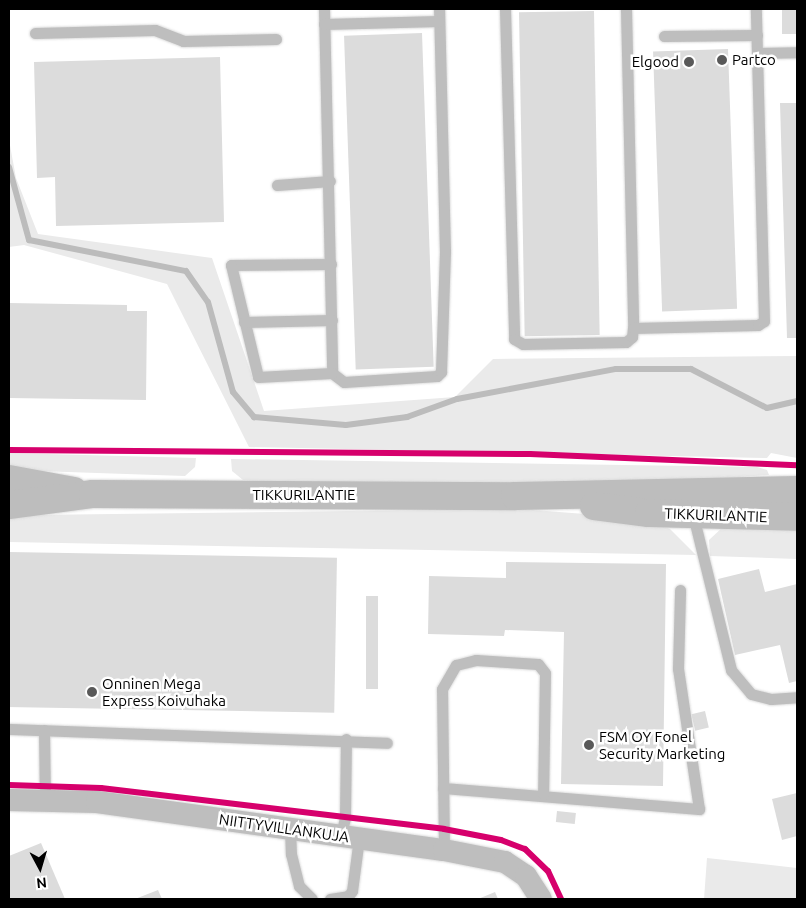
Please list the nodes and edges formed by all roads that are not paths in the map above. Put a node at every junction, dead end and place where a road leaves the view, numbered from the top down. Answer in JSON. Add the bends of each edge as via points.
{"nodes":[{"id":1,"x":324,"y":9,"type":"edge"},
{"id":2,"x":439,"y":9,"type":"edge"},
{"id":3,"x":505,"y":9,"type":"edge"},
{"id":4,"x":626,"y":9,"type":"edge"},
{"id":5,"x":756,"y":9,"type":"edge"},
{"id":6,"x":439,"y":21,"type":"junction"},
{"id":7,"x":324,"y":24,"type":"junction"},
{"id":8,"x":35,"y":33,"type":"dead end"},
{"id":9,"x":757,"y":35,"type":"junction"},
{"id":10,"x":664,"y":36,"type":"dead end"},
{"id":11,"x":276,"y":38,"type":"dead end"},
{"id":12,"x":797,"y":52,"type":"edge"},
{"id":13,"x":758,"y":53,"type":"junction"},
{"id":14,"x":330,"y":181,"type":"junction"},
{"id":15,"x":277,"y":185,"type":"dead end"},
{"id":16,"x":331,"y":264,"type":"junction"},
{"id":17,"x":332,"y":320,"type":"junction"},
{"id":18,"x":244,"y":322,"type":"junction"},
{"id":19,"x":633,"y":328,"type":"junction"},
{"id":20,"x":332,"y":373,"type":"junction"},
{"id":21,"x":9,"y":480,"type":"edge"},
{"id":22,"x":797,"y":490,"type":"edge"},
{"id":23,"x":93,"y":494,"type":"junction"},
{"id":24,"x":515,"y":496,"type":"junction"},
{"id":25,"x":9,"y":505,"type":"edge"},
{"id":26,"x":692,"y":515,"type":"junction"},
{"id":27,"x":797,"y":517,"type":"edge"},
{"id":28,"x":680,"y":590,"type":"dead end"},
{"id":29,"x":797,"y":697,"type":"edge"},
{"id":30,"x":9,"y":729,"type":"edge"},
{"id":31,"x":44,"y":730,"type":"junction"},
{"id":32,"x":346,"y":739,"type":"junction"},
{"id":33,"x":387,"y":743,"type":"dead end"},
{"id":34,"x":443,"y":788,"type":"junction"},
{"id":35,"x":543,"y":794,"type":"junction"},
{"id":36,"x":9,"y":800,"type":"edge"},
{"id":37,"x":45,"y":800,"type":"junction"},
{"id":38,"x":290,"y":828,"type":"junction"},
{"id":39,"x":350,"y":837,"type":"junction"},
{"id":40,"x":444,"y":850,"type":"junction"},
{"id":41,"x":312,"y":899,"type":"edge"},
{"id":42,"x":330,"y":899,"type":"edge"},
{"id":43,"x":540,"y":899,"type":"edge"}],
"edges":[{"from":1,"to":7,"type":"lane"},
{"from":2,"to":6,"type":"lane"},
{"from":3,"to":19,"type":"lane","via":[[514,339],[523,344],[626,342],[632,337]]},
{"from":4,"to":19,"type":"lane"},
{"from":5,"to":9,"type":"lane"},
{"from":6,"to":7,"type":"lane"},
{"from":6,"to":20,"type":"lane","via":[[445,252],[441,372],[437,376],[344,382]]},
{"from":7,"to":14,"type":"lane"},
{"from":8,"to":11,"type":"lane","via":[[155,30],[183,41]]},
{"from":9,"to":10,"type":"lane"},
{"from":9,"to":13,"type":"lane"},
{"from":12,"to":13,"type":"lane"},
{"from":13,"to":19,"type":"lane","via":[[764,321],[758,324]]},
{"from":14,"to":15,"type":"lane"},
{"from":14,"to":16,"type":"lane"},
{"from":16,"to":17,"type":"lane"},
{"from":16,"to":18,"type":"lane","via":[[231,265]]},
{"from":17,"to":18,"type":"lane"},
{"from":17,"to":20,"type":"lane"},
{"from":18,"to":20,"type":"lane","via":[[258,377]]},
{"from":21,"to":23,"type":"main road","name":"TIKKURILANTIE"},
{"from":22,"to":24,"type":"main road","name":"TIKKURILANTIE"},
{"from":23,"to":24,"type":"main road","name":"TIKKURILANTIE"},
{"from":23,"to":25,"type":"main road","name":"TIKKURILANTIE"},
{"from":24,"to":26,"type":"main road","name":"TIKKURILANTIE","via":[[649,513]]},
{"from":26,"to":27,"type":"main road","name":"TIKKURILANTIE"},
{"from":26,"to":29,"type":"lane","via":[[730,670],[751,694],[771,700]]},
{"from":28,"to":35,"type":"lane","via":[[678,669],[699,809]]},
{"from":30,"to":31,"type":"lane"},
{"from":31,"to":32,"type":"lane"},
{"from":31,"to":37,"type":"lane"},
{"from":32,"to":33,"type":"lane"},
{"from":32,"to":39,"type":"lane","via":[[345,818]]},
{"from":34,"to":35,"type":"lane"},
{"from":34,"to":35,"type":"lane","via":[[442,689],[456,664],[476,660],[538,664],[545,673]]},
{"from":34,"to":40,"type":"lane"},
{"from":36,"to":37,"type":"street","name":"NIITTYVILLANKUJA"},
{"from":37,"to":38,"type":"street","name":"NIITTYVILLANKUJA","via":[[97,802]]},
{"from":38,"to":39,"type":"street","name":"NIITTYVILLANKUJA"},
{"from":38,"to":41,"type":"lane","via":[[291,854],[299,886]]},
{"from":39,"to":40,"type":"street","name":"NIITTYVILLANKUJA"},
{"from":39,"to":42,"type":"lane","via":[[352,891],[348,896]]},
{"from":40,"to":43,"type":"street","name":"NIITTYVILLANKUJA","via":[[510,864],[526,876]]}]}
